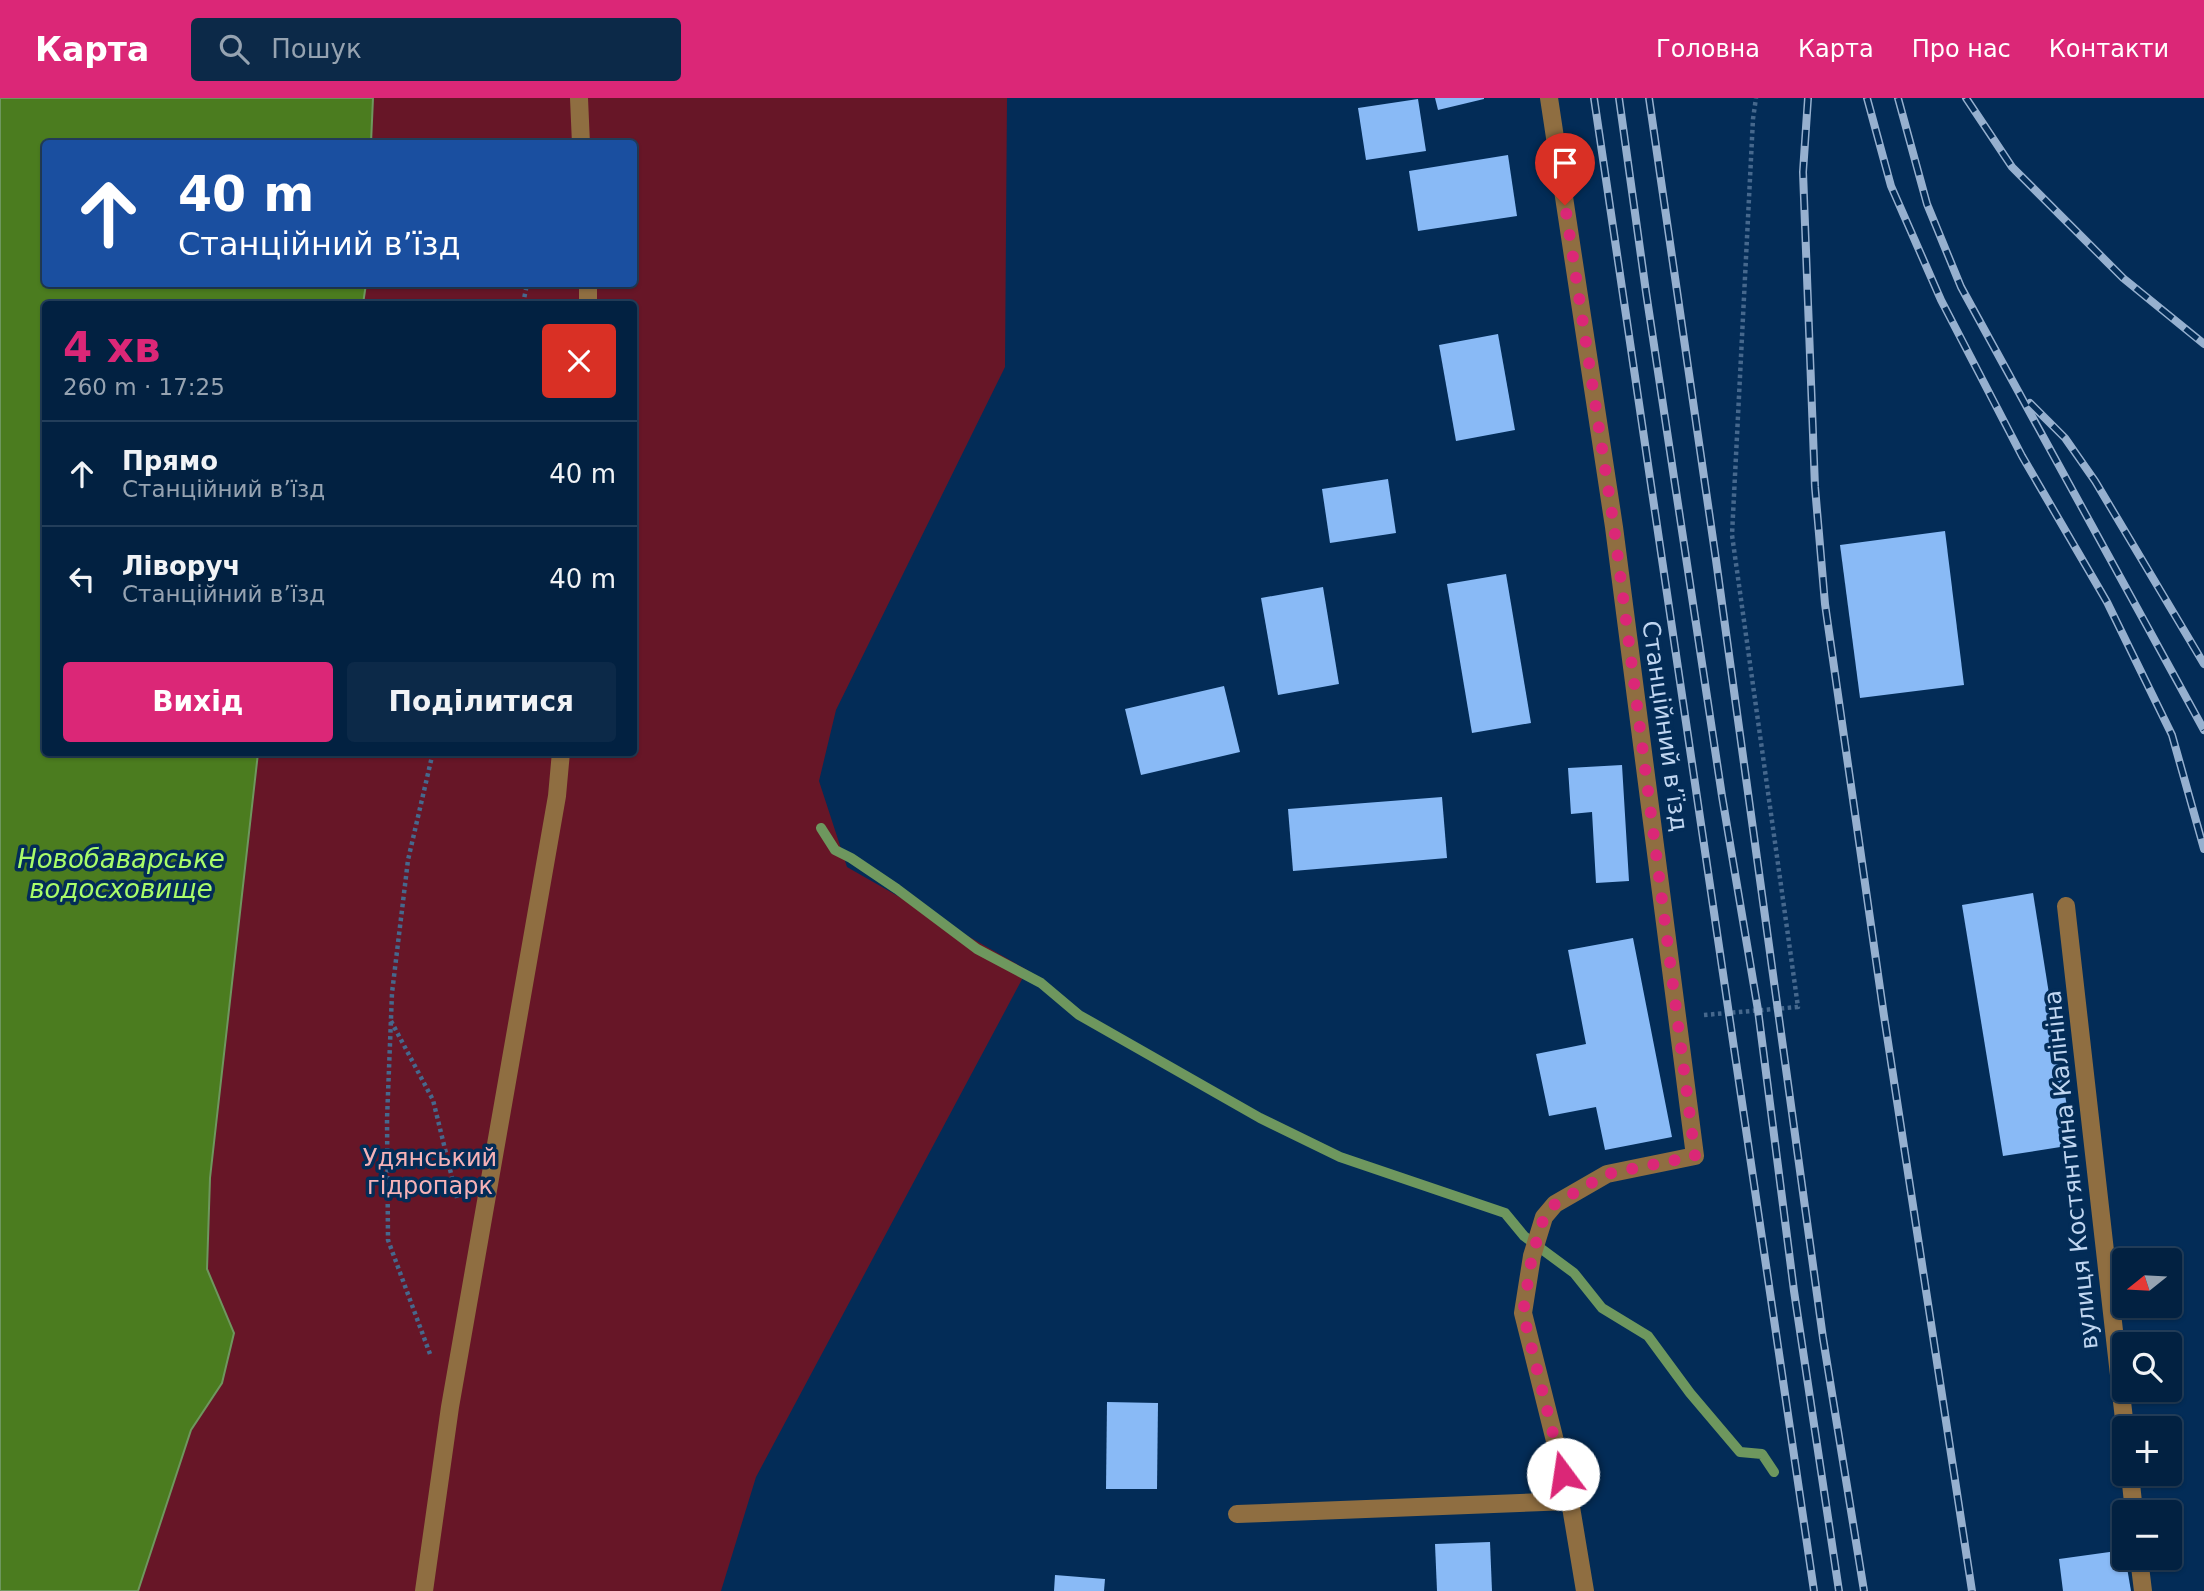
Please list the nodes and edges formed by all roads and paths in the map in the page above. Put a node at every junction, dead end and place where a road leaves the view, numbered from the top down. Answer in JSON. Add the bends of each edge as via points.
{"nodes":[{"id":1,"x":579,"y":98,"type":"edge"},
{"id":2,"x":1549,"y":98,"type":"edge"},
{"id":3,"x":1756,"y":98,"type":"edge"},
{"id":4,"x":581,"y":140,"type":"edge"},
{"id":5,"x":432,"y":756,"type":"edge"},
{"id":6,"x":561,"y":756,"type":"edge"},
{"id":7,"x":2066,"y":906,"type":"dead end"},
{"id":8,"x":1679,"y":1017,"type":"junction"},
{"id":9,"x":390,"y":1020,"type":"junction"},
{"id":10,"x":458,"y":1205,"type":"dead end"},
{"id":11,"x":432,"y":1358,"type":"dead end"},
{"id":12,"x":2124,"y":1416,"type":"edge"},
{"id":13,"x":1570,"y":1501,"type":"junction"},
{"id":14,"x":1237,"y":1514,"type":"dead end"},
{"id":15,"x":2141,"y":1570,"type":"edge"},
{"id":16,"x":424,"y":1591,"type":"edge"},
{"id":17,"x":1585,"y":1591,"type":"edge"},
{"id":18,"x":2143,"y":1591,"type":"edge"}],
"edges":[{"from":1,"to":4,"type":"street"},
{"from":2,"to":8,"type":"street","name":"Станційний в’їзд","via":[[1614,527]]},
{"from":3,"to":8,"type":"path","via":[[1732,535],[1798,1007]]},
{"from":5,"to":9,"type":"path","via":[[408,860]]},
{"from":6,"to":16,"type":"street","via":[[450,1407]]},
{"from":7,"to":12,"type":"street","name":"вулиця Костянтина Калініна"},
{"from":8,"to":13,"type":"street","name":"Станційний в’їзд","via":[[1695,1156],[1607,1174],[1555,1204],[1544,1217],[1532,1256],[1523,1313]]},
{"from":9,"to":10,"type":"path","via":[[433,1100]]},
{"from":9,"to":11,"type":"path","via":[[388,1240]]},
{"from":13,"to":14,"type":"street"},
{"from":13,"to":17,"type":"street","name":"Станційний в’їзд"},
{"from":15,"to":18,"type":"street"}]}
